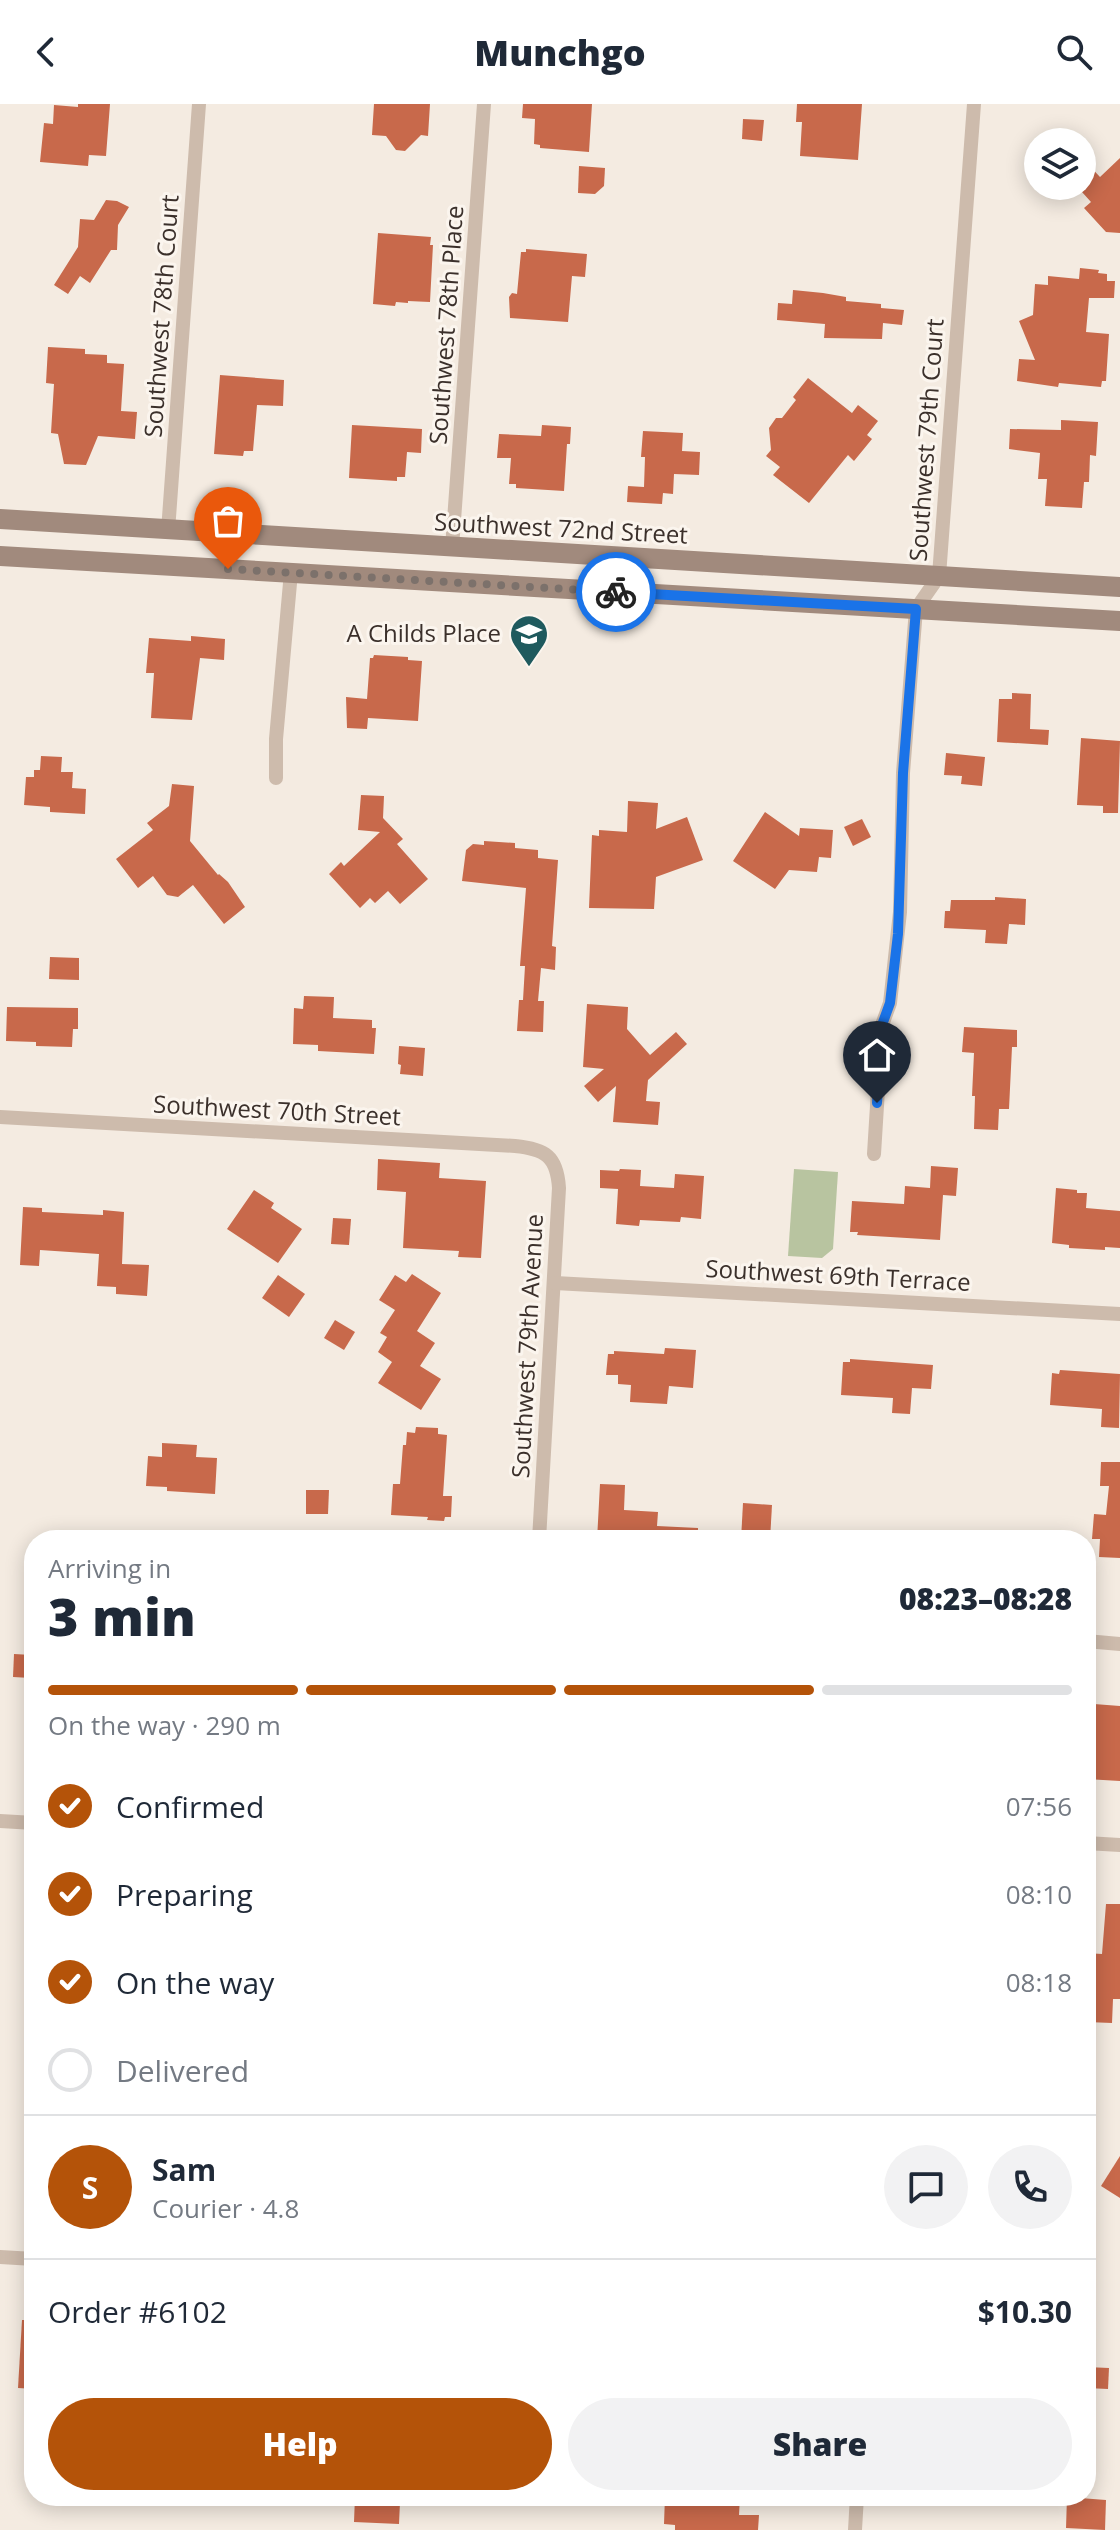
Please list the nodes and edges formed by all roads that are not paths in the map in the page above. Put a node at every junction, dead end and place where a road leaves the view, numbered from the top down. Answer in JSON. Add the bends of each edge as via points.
{"nodes":[{"id":1,"x":199,"y":104,"type":"edge"},
{"id":2,"x":484,"y":104,"type":"edge"},
{"id":3,"x":974,"y":104,"type":"edge"},
{"id":4,"x":0,"y":519,"type":"edge"},
{"id":5,"x":168,"y":531,"type":"junction"},
{"id":6,"x":452,"y":548,"type":"junction"},
{"id":7,"x":0,"y":556,"type":"edge"},
{"id":8,"x":165,"y":565,"type":"junction"},
{"id":9,"x":291,"y":572,"type":"junction"},
{"id":10,"x":939,"y":576,"type":"junction"},
{"id":11,"x":1120,"y":587,"type":"edge"},
{"id":12,"x":916,"y":609,"type":"junction"},
{"id":13,"x":1120,"y":621,"type":"edge"},
{"id":14,"x":276,"y":778,"type":"dead end"},
{"id":15,"x":0,"y":1117,"type":"edge"},
{"id":16,"x":874,"y":1154,"type":"dead end"},
{"id":17,"x":550,"y":1157,"type":"joint"},
{"id":18,"x":555,"y":1283,"type":"junction"},
{"id":19,"x":1120,"y":1314,"type":"edge"},
{"id":20,"x":540,"y":1530,"type":"edge"},
{"id":21,"x":1096,"y":1642,"type":"edge"},
{"id":22,"x":1120,"y":1644,"type":"edge"},
{"id":23,"x":0,"y":1821,"type":"edge"},
{"id":24,"x":24,"y":1822,"type":"edge"},
{"id":25,"x":1096,"y":1844,"type":"edge"},
{"id":26,"x":1120,"y":1845,"type":"edge"},
{"id":27,"x":0,"y":2257,"type":"edge"},
{"id":28,"x":24,"y":2258,"type":"edge"},
{"id":29,"x":856,"y":2506,"type":"edge"},
{"id":30,"x":855,"y":2530,"type":"edge"}],
"edges":[{"from":1,"to":5,"type":"street","name":"Southwest 78th Court"},
{"from":2,"to":6,"type":"street","name":"Southwest 78th Place"},
{"from":3,"to":10,"type":"street","name":"Southwest 79th Court"},
{"from":4,"to":5,"type":"main road","name":"Southwest 72nd Street"},
{"from":5,"to":6,"type":"main road","name":"Southwest 72nd Street"},
{"from":5,"to":8,"type":"main road"},
{"from":6,"to":10,"type":"main road","name":"Southwest 72nd Street"},
{"from":7,"to":8,"type":"main road"},
{"from":8,"to":9,"type":"main road"},
{"from":9,"to":12,"type":"main road"},
{"from":9,"to":14,"type":"street"},
{"from":10,"to":11,"type":"main road","name":"Southwest 72nd Street"},
{"from":10,"to":12,"type":"street","name":"Southwest 79th Court"},
{"from":12,"to":13,"type":"main road"},
{"from":12,"to":16,"type":"street","via":[[898,934],[890,1003],[882,1025]]},
{"from":15,"to":17,"type":"street","name":"Southwest 70th Street","via":[[515,1146]]},
{"from":17,"to":18,"type":"street","name":"Southwest 79th Avenue","via":[[558,1173]]},
{"from":18,"to":19,"type":"street","name":"Southwest 69th Terrace"},
{"from":18,"to":20,"type":"street","name":"Southwest 79th Avenue"},
{"from":21,"to":22,"type":"street"},
{"from":23,"to":24,"type":"street"},
{"from":25,"to":26,"type":"street"},
{"from":27,"to":28,"type":"street"},
{"from":29,"to":30,"type":"street"}]}
